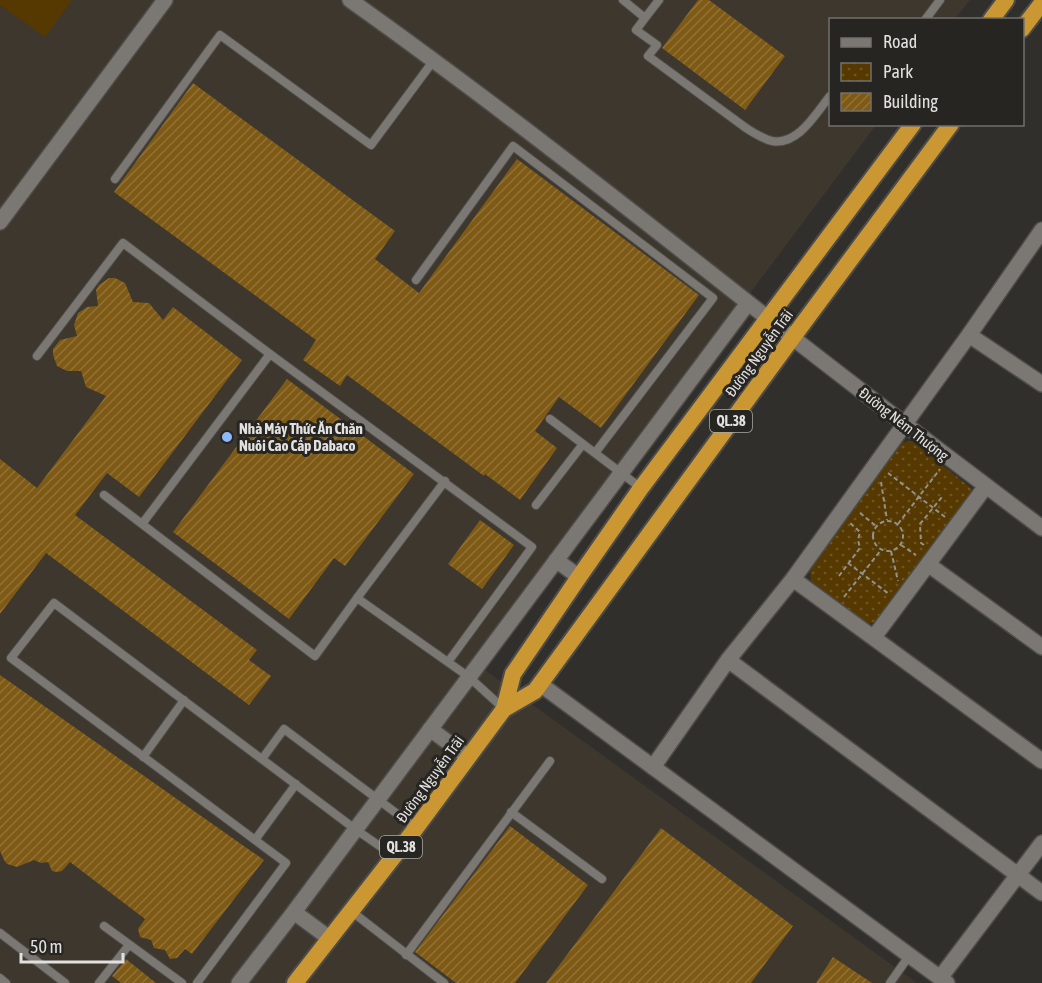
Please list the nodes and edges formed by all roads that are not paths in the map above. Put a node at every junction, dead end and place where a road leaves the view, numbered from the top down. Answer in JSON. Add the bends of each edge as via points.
{"nodes":[{"id":1,"x":165,"y":0,"type":"edge"},
{"id":2,"x":350,"y":0,"type":"edge"},
{"id":3,"x":623,"y":0,"type":"edge"},
{"id":4,"x":659,"y":0,"type":"edge"},
{"id":5,"x":940,"y":0,"type":"edge"},
{"id":6,"x":1006,"y":0,"type":"edge"},
{"id":7,"x":1041,"y":8,"type":"edge"},
{"id":8,"x":645,"y":18,"type":"junction"},
{"id":9,"x":926,"y":18,"type":"edge"},
{"id":10,"x":992,"y":18,"type":"edge"},
{"id":11,"x":1024,"y":28,"type":"edge"},
{"id":12,"x":434,"y":60,"type":"junction"},
{"id":13,"x":829,"y":98,"type":"edge"},
{"id":14,"x":911,"y":126,"type":"edge"},
{"id":15,"x":950,"y":126,"type":"edge"},
{"id":16,"x":115,"y":179,"type":"dead end"},
{"id":17,"x":0,"y":222,"type":"edge"},
{"id":18,"x":1042,"y":230,"type":"edge"},
{"id":19,"x":416,"y":280,"type":"dead end"},
{"id":20,"x":747,"y":303,"type":"junction"},
{"id":21,"x":767,"y":318,"type":"junction"},
{"id":22,"x":969,"y":335,"type":"junction"},
{"id":23,"x":793,"y":337,"type":"junction"},
{"id":24,"x":270,"y":354,"type":"junction"},
{"id":25,"x":38,"y":356,"type":"dead end"},
{"id":26,"x":1042,"y":384,"type":"edge"},
{"id":27,"x":667,"y":411,"type":"junction"},
{"id":28,"x":550,"y":419,"type":"dead end"},
{"id":29,"x":904,"y":424,"type":"junction"},
{"id":30,"x":688,"y":426,"type":"junction"},
{"id":31,"x":584,"y":444,"type":"junction"},
{"id":32,"x":595,"y":453,"type":"junction"},
{"id":33,"x":621,"y":473,"type":"junction"},
{"id":34,"x":444,"y":481,"type":"junction"},
{"id":35,"x":986,"y":486,"type":"junction"},
{"id":36,"x":641,"y":488,"type":"junction"},
{"id":37,"x":104,"y":495,"type":"dead end"},
{"id":38,"x":536,"y":505,"type":"dead end"},
{"id":39,"x":142,"y":524,"type":"junction"},
{"id":40,"x":1042,"y":528,"type":"edge"},
{"id":41,"x":556,"y":560,"type":"junction"},
{"id":42,"x":929,"y":565,"type":"junction"},
{"id":43,"x":579,"y":577,"type":"junction"},
{"id":44,"x":793,"y":579,"type":"junction"},
{"id":45,"x":357,"y":598,"type":"junction"},
{"id":46,"x":874,"y":637,"type":"junction"},
{"id":47,"x":1042,"y":647,"type":"edge"},
{"id":48,"x":728,"y":660,"type":"junction"},
{"id":49,"x":448,"y":662,"type":"junction"},
{"id":50,"x":469,"y":677,"type":"junction"},
{"id":51,"x":540,"y":684,"type":"junction"},
{"id":52,"x":184,"y":700,"type":"junction"},
{"id":53,"x":504,"y":709,"type":"junction"},
{"id":54,"x":430,"y":729,"type":"junction"},
{"id":55,"x":143,"y":757,"type":"junction"},
{"id":56,"x":468,"y":757,"type":"junction"},
{"id":57,"x":262,"y":759,"type":"junction"},
{"id":58,"x":550,"y":761,"type":"dead end"},
{"id":59,"x":1042,"y":761,"type":"edge"},
{"id":60,"x":653,"y":767,"type":"junction"},
{"id":61,"x":296,"y":784,"type":"junction"},
{"id":62,"x":379,"y":798,"type":"junction"},
{"id":63,"x":512,"y":812,"type":"junction"},
{"id":64,"x":416,"y":828,"type":"junction"},
{"id":65,"x":355,"y":829,"type":"junction"},
{"id":66,"x":255,"y":840,"type":"junction"},
{"id":67,"x":1042,"y":843,"type":"edge"},
{"id":68,"x":394,"y":856,"type":"junction"},
{"id":69,"x":1018,"y":875,"type":"junction"},
{"id":70,"x":602,"y":879,"type":"dead end"},
{"id":71,"x":1042,"y":893,"type":"edge"},
{"id":72,"x":351,"y":911,"type":"junction"},
{"id":73,"x":294,"y":912,"type":"junction"},
{"id":74,"x":104,"y":926,"type":"dead end"},
{"id":75,"x":0,"y":933,"type":"edge"},
{"id":76,"x":329,"y":938,"type":"junction"},
{"id":77,"x":129,"y":945,"type":"junction"},
{"id":78,"x":406,"y":955,"type":"junction"},
{"id":79,"x":909,"y":956,"type":"junction"},
{"id":80,"x":0,"y":978,"type":"edge"},
{"id":81,"x":943,"y":981,"type":"edge"},
{"id":82,"x":6,"y":983,"type":"edge"},
{"id":83,"x":65,"y":983,"type":"edge"},
{"id":84,"x":99,"y":983,"type":"edge"},
{"id":85,"x":182,"y":983,"type":"edge"},
{"id":86,"x":197,"y":983,"type":"edge"},
{"id":87,"x":239,"y":983,"type":"edge"},
{"id":88,"x":296,"y":983,"type":"edge"},
{"id":89,"x":444,"y":983,"type":"edge"},
{"id":90,"x":890,"y":983,"type":"edge"}],
"edges":[{"from":1,"to":17,"type":"street"},
{"from":2,"to":12,"type":"street","name":"Đường Ném Thượng"},
{"from":3,"to":8,"type":"lane"},
{"from":4,"to":8,"type":"lane"},
{"from":5,"to":9,"type":"lane"},
{"from":6,"to":10,"type":"highway"},
{"from":7,"to":11,"type":"highway"},
{"from":8,"to":13,"type":"lane","via":[[636,30],[657,45],[648,56],[746,128],[771,141],[785,141],[798,134]]},
{"from":12,"to":16,"type":"lane","via":[[371,145],[220,35]]},
{"from":12,"to":20,"type":"street","name":"Đường Ném Thượng"},
{"from":14,"to":21,"type":"highway","name":"Đường Nguyễn Trãi","number":"QL.38"},
{"from":15,"to":23,"type":"highway","name":"Đường Nguyễn Trãi","number":"QL.38"},
{"from":18,"to":22,"type":"street"},
{"from":19,"to":32,"type":"lane","via":[[513,146],[713,298]]},
{"from":20,"to":21,"type":"street","name":"Đường Ném Thượng"},
{"from":20,"to":27,"type":"street"},
{"from":21,"to":23,"type":"street","name":"Đường Ném Thượng"},
{"from":21,"to":30,"type":"highway","name":"Đường Nguyễn Trãi","number":"QL.38"},
{"from":22,"to":26,"type":"street"},
{"from":22,"to":29,"type":"street"},
{"from":23,"to":29,"type":"street","name":"Đường Ném Thượng"},
{"from":23,"to":51,"type":"highway","name":"Đường Nguyễn Trãi","number":"QL.38"},
{"from":24,"to":25,"type":"lane","via":[[123,243]]},
{"from":24,"to":34,"type":"lane"},
{"from":24,"to":39,"type":"lane"},
{"from":27,"to":30,"type":"street"},
{"from":27,"to":33,"type":"street"},
{"from":28,"to":31,"type":"lane"},
{"from":29,"to":35,"type":"street","name":"Đường Ném Thượng"},
{"from":29,"to":44,"type":"street"},
{"from":30,"to":36,"type":"highway","name":"Đường Nguyễn Trãi","number":"QL.38"},
{"from":31,"to":32,"type":"lane"},
{"from":31,"to":38,"type":"lane"},
{"from":32,"to":33,"type":"lane"},
{"from":33,"to":36,"type":"lane"},
{"from":33,"to":41,"type":"street"},
{"from":34,"to":45,"type":"lane"},
{"from":34,"to":49,"type":"lane","via":[[532,547]]},
{"from":35,"to":40,"type":"street","name":"Đường Ném Thượng"},
{"from":35,"to":42,"type":"street"},
{"from":36,"to":43,"type":"highway","name":"Đường Nguyễn Trãi","number":"QL.38"},
{"from":37,"to":39,"type":"lane"},
{"from":39,"to":45,"type":"lane","via":[[315,656]]},
{"from":41,"to":43,"type":"street"},
{"from":41,"to":50,"type":"street"},
{"from":42,"to":46,"type":"street"},
{"from":42,"to":47,"type":"street"},
{"from":43,"to":53,"type":"highway","name":"Đường Nguyễn Trãi","number":"QL.38","via":[[513,674]]},
{"from":44,"to":46,"type":"street"},
{"from":44,"to":48,"type":"street"},
{"from":45,"to":49,"type":"lane"},
{"from":46,"to":59,"type":"street"},
{"from":48,"to":60,"type":"street"},
{"from":48,"to":69,"type":"street"},
{"from":49,"to":50,"type":"lane"},
{"from":50,"to":53,"type":"lane"},
{"from":50,"to":54,"type":"street"},
{"from":51,"to":53,"type":"highway","name":"Đường Nguyễn Trãi","number":"QL.38"},
{"from":51,"to":60,"type":"street"},
{"from":52,"to":55,"type":"lane"},
{"from":52,"to":55,"type":"lane","via":[[54,603],[10,658]]},
{"from":52,"to":57,"type":"lane"},
{"from":53,"to":56,"type":"highway","name":"Đường Nguyễn Trãi","number":"QL.38"},
{"from":54,"to":56,"type":"street"},
{"from":54,"to":62,"type":"street"},
{"from":55,"to":66,"type":"lane"},
{"from":56,"to":64,"type":"highway","name":"Đường Nguyễn Trãi","number":"QL.38"},
{"from":57,"to":61,"type":"lane"},
{"from":57,"to":62,"type":"lane","via":[[285,729]]},
{"from":58,"to":63,"type":"lane"},
{"from":60,"to":79,"type":"street"},
{"from":61,"to":65,"type":"lane"},
{"from":61,"to":66,"type":"lane"},
{"from":62,"to":64,"type":"lane"},
{"from":62,"to":65,"type":"street"},
{"from":63,"to":70,"type":"lane"},
{"from":63,"to":78,"type":"lane"},
{"from":64,"to":68,"type":"highway","name":"Đường Nguyễn Trãi","number":"QL.38"},
{"from":65,"to":68,"type":"lane"},
{"from":65,"to":73,"type":"street"},
{"from":66,"to":86,"type":"lane","via":[[286,863]]},
{"from":67,"to":69,"type":"street"},
{"from":68,"to":72,"type":"highway","name":"Đường Nguyễn Trãi","number":"QL.38"},
{"from":69,"to":71,"type":"street"},
{"from":69,"to":81,"type":"street"},
{"from":72,"to":76,"type":"highway","name":"Đường Nguyễn Trãi","number":"QL.38"},
{"from":72,"to":78,"type":"lane"},
{"from":73,"to":76,"type":"street"},
{"from":73,"to":87,"type":"street"},
{"from":74,"to":77,"type":"lane"},
{"from":75,"to":83,"type":"lane"},
{"from":76,"to":88,"type":"highway","name":"Đường Nguyễn Trãi","number":"QL.38"},
{"from":77,"to":84,"type":"lane"},
{"from":77,"to":85,"type":"lane"},
{"from":78,"to":89,"type":"lane"},
{"from":79,"to":81,"type":"street"},
{"from":79,"to":90,"type":"lane"},
{"from":80,"to":82,"type":"lane"}]}
